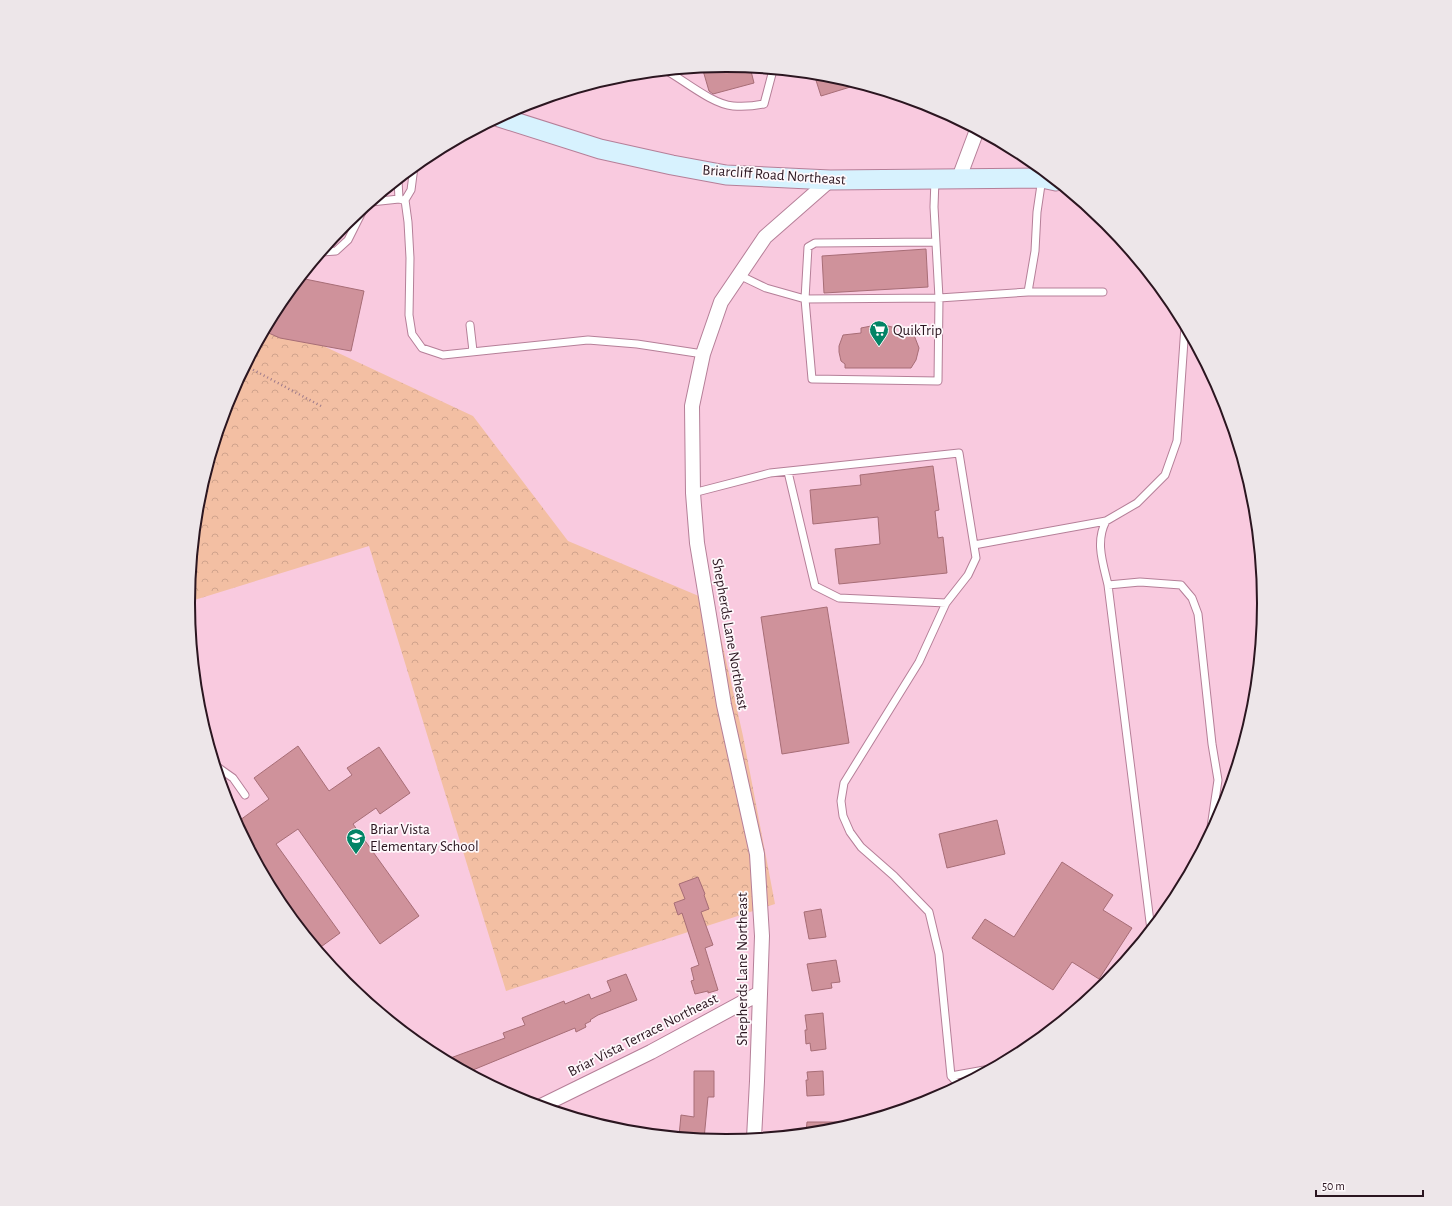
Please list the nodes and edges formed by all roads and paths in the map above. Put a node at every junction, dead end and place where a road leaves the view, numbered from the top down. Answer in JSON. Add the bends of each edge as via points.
{"nodes":[{"id":1,"x":772,"y":74,"type":"edge"},
{"id":2,"x":674,"y":75,"type":"edge"},
{"id":3,"x":507,"y":120,"type":"edge"},
{"id":4,"x":975,"y":134,"type":"edge"},
{"id":5,"x":413,"y":175,"type":"edge"},
{"id":6,"x":1042,"y":177,"type":"edge"},
{"id":7,"x":959,"y":178,"type":"junction"},
{"id":8,"x":935,"y":179,"type":"junction"},
{"id":9,"x":830,"y":180,"type":"junction"},
{"id":10,"x":1047,"y":180,"type":"edge"},
{"id":11,"x":399,"y":185,"type":"edge"},
{"id":12,"x":402,"y":199,"type":"junction"},
{"id":13,"x":379,"y":201,"type":"edge"},
{"id":14,"x":357,"y":222,"type":"edge"},
{"id":15,"x":936,"y":242,"type":"junction"},
{"id":16,"x":328,"y":252,"type":"edge"},
{"id":17,"x":739,"y":275,"type":"junction"},
{"id":18,"x":1028,"y":292,"type":"junction"},
{"id":19,"x":1103,"y":292,"type":"dead end"},
{"id":20,"x":939,"y":298,"type":"junction"},
{"id":21,"x":805,"y":300,"type":"junction"},
{"id":22,"x":470,"y":325,"type":"dead end"},
{"id":23,"x":1184,"y":335,"type":"edge"},
{"id":24,"x":473,"y":351,"type":"junction"},
{"id":25,"x":703,"y":354,"type":"junction"},
{"id":26,"x":250,"y":368,"type":"edge"},
{"id":27,"x":321,"y":406,"type":"dead end"},
{"id":28,"x":788,"y":472,"type":"junction"},
{"id":29,"x":693,"y":493,"type":"junction"},
{"id":30,"x":1106,"y":521,"type":"junction"},
{"id":31,"x":974,"y":545,"type":"junction"},
{"id":32,"x":1108,"y":585,"type":"junction"},
{"id":33,"x":946,"y":603,"type":"junction"},
{"id":34,"x":222,"y":770,"type":"edge"},
{"id":35,"x":245,"y":795,"type":"dead end"},
{"id":36,"x":1213,"y":815,"type":"edge"},
{"id":37,"x":1149,"y":923,"type":"edge"},
{"id":38,"x":760,"y":993,"type":"junction"},
{"id":39,"x":975,"y":1072,"type":"edge"},
{"id":40,"x":951,"y":1076,"type":"junction"},
{"id":41,"x":956,"y":1081,"type":"edge"},
{"id":42,"x":547,"y":1103,"type":"edge"},
{"id":43,"x":754,"y":1133,"type":"edge"}],
"edges":[{"from":1,"to":2,"type":"lane","via":[[764,104],[747,107],[731,106],[715,100]]},
{"from":3,"to":9,"type":"main road","name":"Briarcliff Road Northeast","via":[[600,149],[672,165],[726,174]]},
{"from":4,"to":7,"type":"street"},
{"from":5,"to":12,"type":"lane","via":[[411,190]]},
{"from":6,"to":7,"type":"main road","name":"Briarcliff Road Northeast"},
{"from":7,"to":8,"type":"main road","name":"Briarcliff Road Northeast"},
{"from":8,"to":9,"type":"main road","name":"Briarcliff Road Northeast"},
{"from":8,"to":15,"type":"lane"},
{"from":9,"to":17,"type":"street","name":"Shepherds Lane Northeast","via":[[765,237]]},
{"from":10,"to":18,"type":"lane","via":[[1037,212],[1035,251]]},
{"from":11,"to":12,"type":"lane"},
{"from":12,"to":13,"type":"lane"},
{"from":12,"to":24,"type":"lane","via":[[408,222],[409,315],[412,334],[422,348],[443,355]]},
{"from":14,"to":16,"type":"lane","via":[[348,240],[336,251]]},
{"from":15,"to":20,"type":"lane"},
{"from":15,"to":21,"type":"lane","via":[[815,243],[808,247]]},
{"from":17,"to":21,"type":"lane","via":[[766,288]]},
{"from":17,"to":25,"type":"street","name":"Shepherds Lane Northeast","via":[[721,302]]},
{"from":18,"to":19,"type":"lane"},
{"from":18,"to":20,"type":"lane"},
{"from":20,"to":21,"type":"lane"},
{"from":20,"to":21,"type":"lane","via":[[938,381],[812,379]]},
{"from":22,"to":24,"type":"lane"},
{"from":23,"to":30,"type":"lane","via":[[1177,441],[1165,475],[1137,504]]},
{"from":24,"to":25,"type":"lane","via":[[588,340]]},
{"from":25,"to":29,"type":"street","name":"Shepherds Lane Northeast","via":[[692,406]]},
{"from":26,"to":27,"type":"path"},
{"from":28,"to":29,"type":"lane","via":[[770,473]]},
{"from":28,"to":31,"type":"lane","via":[[960,453]]},
{"from":28,"to":33,"type":"lane","via":[[815,586],[839,598]]},
{"from":29,"to":38,"type":"street","name":"Shepherds Lane Northeast","via":[[697,543],[724,705],[757,854],[762,931]]},
{"from":30,"to":31,"type":"lane"},
{"from":30,"to":32,"type":"lane","via":[[1101,531],[1100,550]]},
{"from":31,"to":33,"type":"lane","via":[[976,558],[971,570]]},
{"from":32,"to":36,"type":"lane","via":[[1140,582],[1181,586],[1192,598],[1198,614],[1218,780]]},
{"from":32,"to":37,"type":"lane"},
{"from":33,"to":40,"type":"lane","via":[[919,662],[844,783],[841,800],[843,816],[850,832],[862,847],[929,912],[939,954]]},
{"from":34,"to":35,"type":"lane","via":[[233,778]]},
{"from":38,"to":42,"type":"street","name":"Briar Vista Terrace Northeast","via":[[651,1052]]},
{"from":38,"to":43,"type":"street","name":"Shepherds Lane Northeast"},
{"from":39,"to":40,"type":"lane"},
{"from":40,"to":41,"type":"lane"}]}
